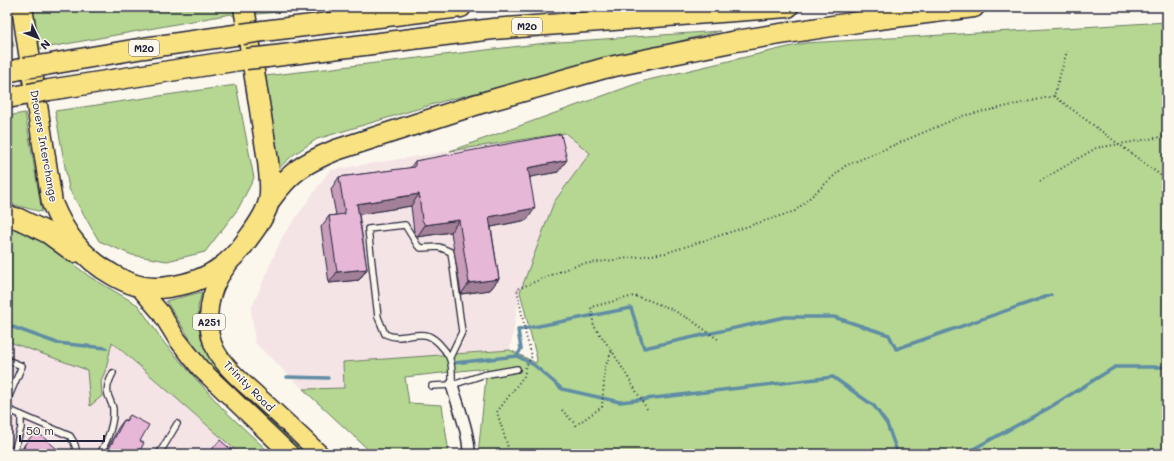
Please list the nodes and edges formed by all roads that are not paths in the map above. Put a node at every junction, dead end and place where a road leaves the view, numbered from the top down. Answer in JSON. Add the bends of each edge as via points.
{"nodes":[{"id":1,"x":22,"y":7,"type":"edge"},
{"id":2,"x":244,"y":7,"type":"edge"},
{"id":3,"x":460,"y":7,"type":"edge"},
{"id":4,"x":788,"y":7,"type":"edge"},
{"id":5,"x":974,"y":7,"type":"edge"},
{"id":6,"x":16,"y":70,"type":"edge"},
{"id":7,"x":7,"y":98,"type":"edge"},
{"id":8,"x":270,"y":200,"type":"junction"},
{"id":9,"x":7,"y":216,"type":"edge"},
{"id":10,"x":90,"y":260,"type":"junction"},
{"id":11,"x":231,"y":260,"type":"junction"},
{"id":12,"x":138,"y":286,"type":"junction"},
{"id":13,"x":450,"y":357,"type":"junction"},
{"id":14,"x":7,"y":360,"type":"edge"},
{"id":15,"x":517,"y":369,"type":"dead end"},
{"id":16,"x":113,"y":373,"type":"dead end"},
{"id":17,"x":452,"y":385,"type":"junction"},
{"id":18,"x":432,"y":386,"type":"dead end"},
{"id":19,"x":7,"y":401,"type":"edge"},
{"id":20,"x":7,"y":409,"type":"edge"},
{"id":21,"x":21,"y":415,"type":"junction"},
{"id":22,"x":177,"y":424,"type":"dead end"},
{"id":23,"x":15,"y":454,"type":"edge"},
{"id":24,"x":76,"y":454,"type":"edge"},
{"id":25,"x":100,"y":454,"type":"edge"},
{"id":26,"x":159,"y":454,"type":"edge"},
{"id":27,"x":290,"y":454,"type":"edge"},
{"id":28,"x":320,"y":454,"type":"edge"},
{"id":29,"x":469,"y":454,"type":"edge"}],
"edges":[{"from":1,"to":10,"type":"highway","name":"Drovers Interchange","via":[[52,203],[68,234]]},
{"from":2,"to":8,"type":"highway","name":"Drovers Interchange","via":[[268,161]]},
{"from":3,"to":6,"type":"highway","number":"M20","bridge":true,"via":[[263,31]]},
{"from":4,"to":7,"type":"highway","number":"M20","bridge":true,"via":[[492,28],[267,56]]},
{"from":5,"to":8,"type":"highway","via":[[736,41],[605,68],[478,104],[336,150],[294,172]]},
{"from":8,"to":11,"type":"highway","name":"Drovers Interchange","via":[[254,231]]},
{"from":9,"to":10,"type":"highway","via":[[48,233]]},
{"from":10,"to":12,"type":"highway","name":"Drovers Interchange","via":[[119,279]]},
{"from":11,"to":12,"type":"highway","name":"Drovers Interchange","via":[[194,282],[156,288]]},
{"from":11,"to":28,"type":"main road","name":"Trinity Road","number":"A251","via":[[218,280],[209,310],[210,335],[216,350],[240,379]]},
{"from":12,"to":27,"type":"main road","name":"Trinity Road","via":[[161,313],[204,373]]},
{"from":13,"to":13,"type":"lane","via":[[436,340],[425,334],[391,337],[385,334],[378,316],[368,229],[405,225],[421,248],[439,247],[452,252],[462,332]]},
{"from":13,"to":17,"type":"lane"},
{"from":14,"to":19,"type":"lane","via":[[22,366]]},
{"from":15,"to":17,"type":"lane","via":[[483,375]]},
{"from":16,"to":25,"type":"lane","via":[[107,385],[107,394],[113,408],[106,442]]},
{"from":17,"to":18,"type":"lane"},
{"from":17,"to":29,"type":"street","via":[[465,429]]},
{"from":20,"to":21,"type":"lane"},
{"from":21,"to":23,"type":"lane"},
{"from":21,"to":24,"type":"lane","via":[[70,436],[75,443]]},
{"from":22,"to":26,"type":"lane"}]}
